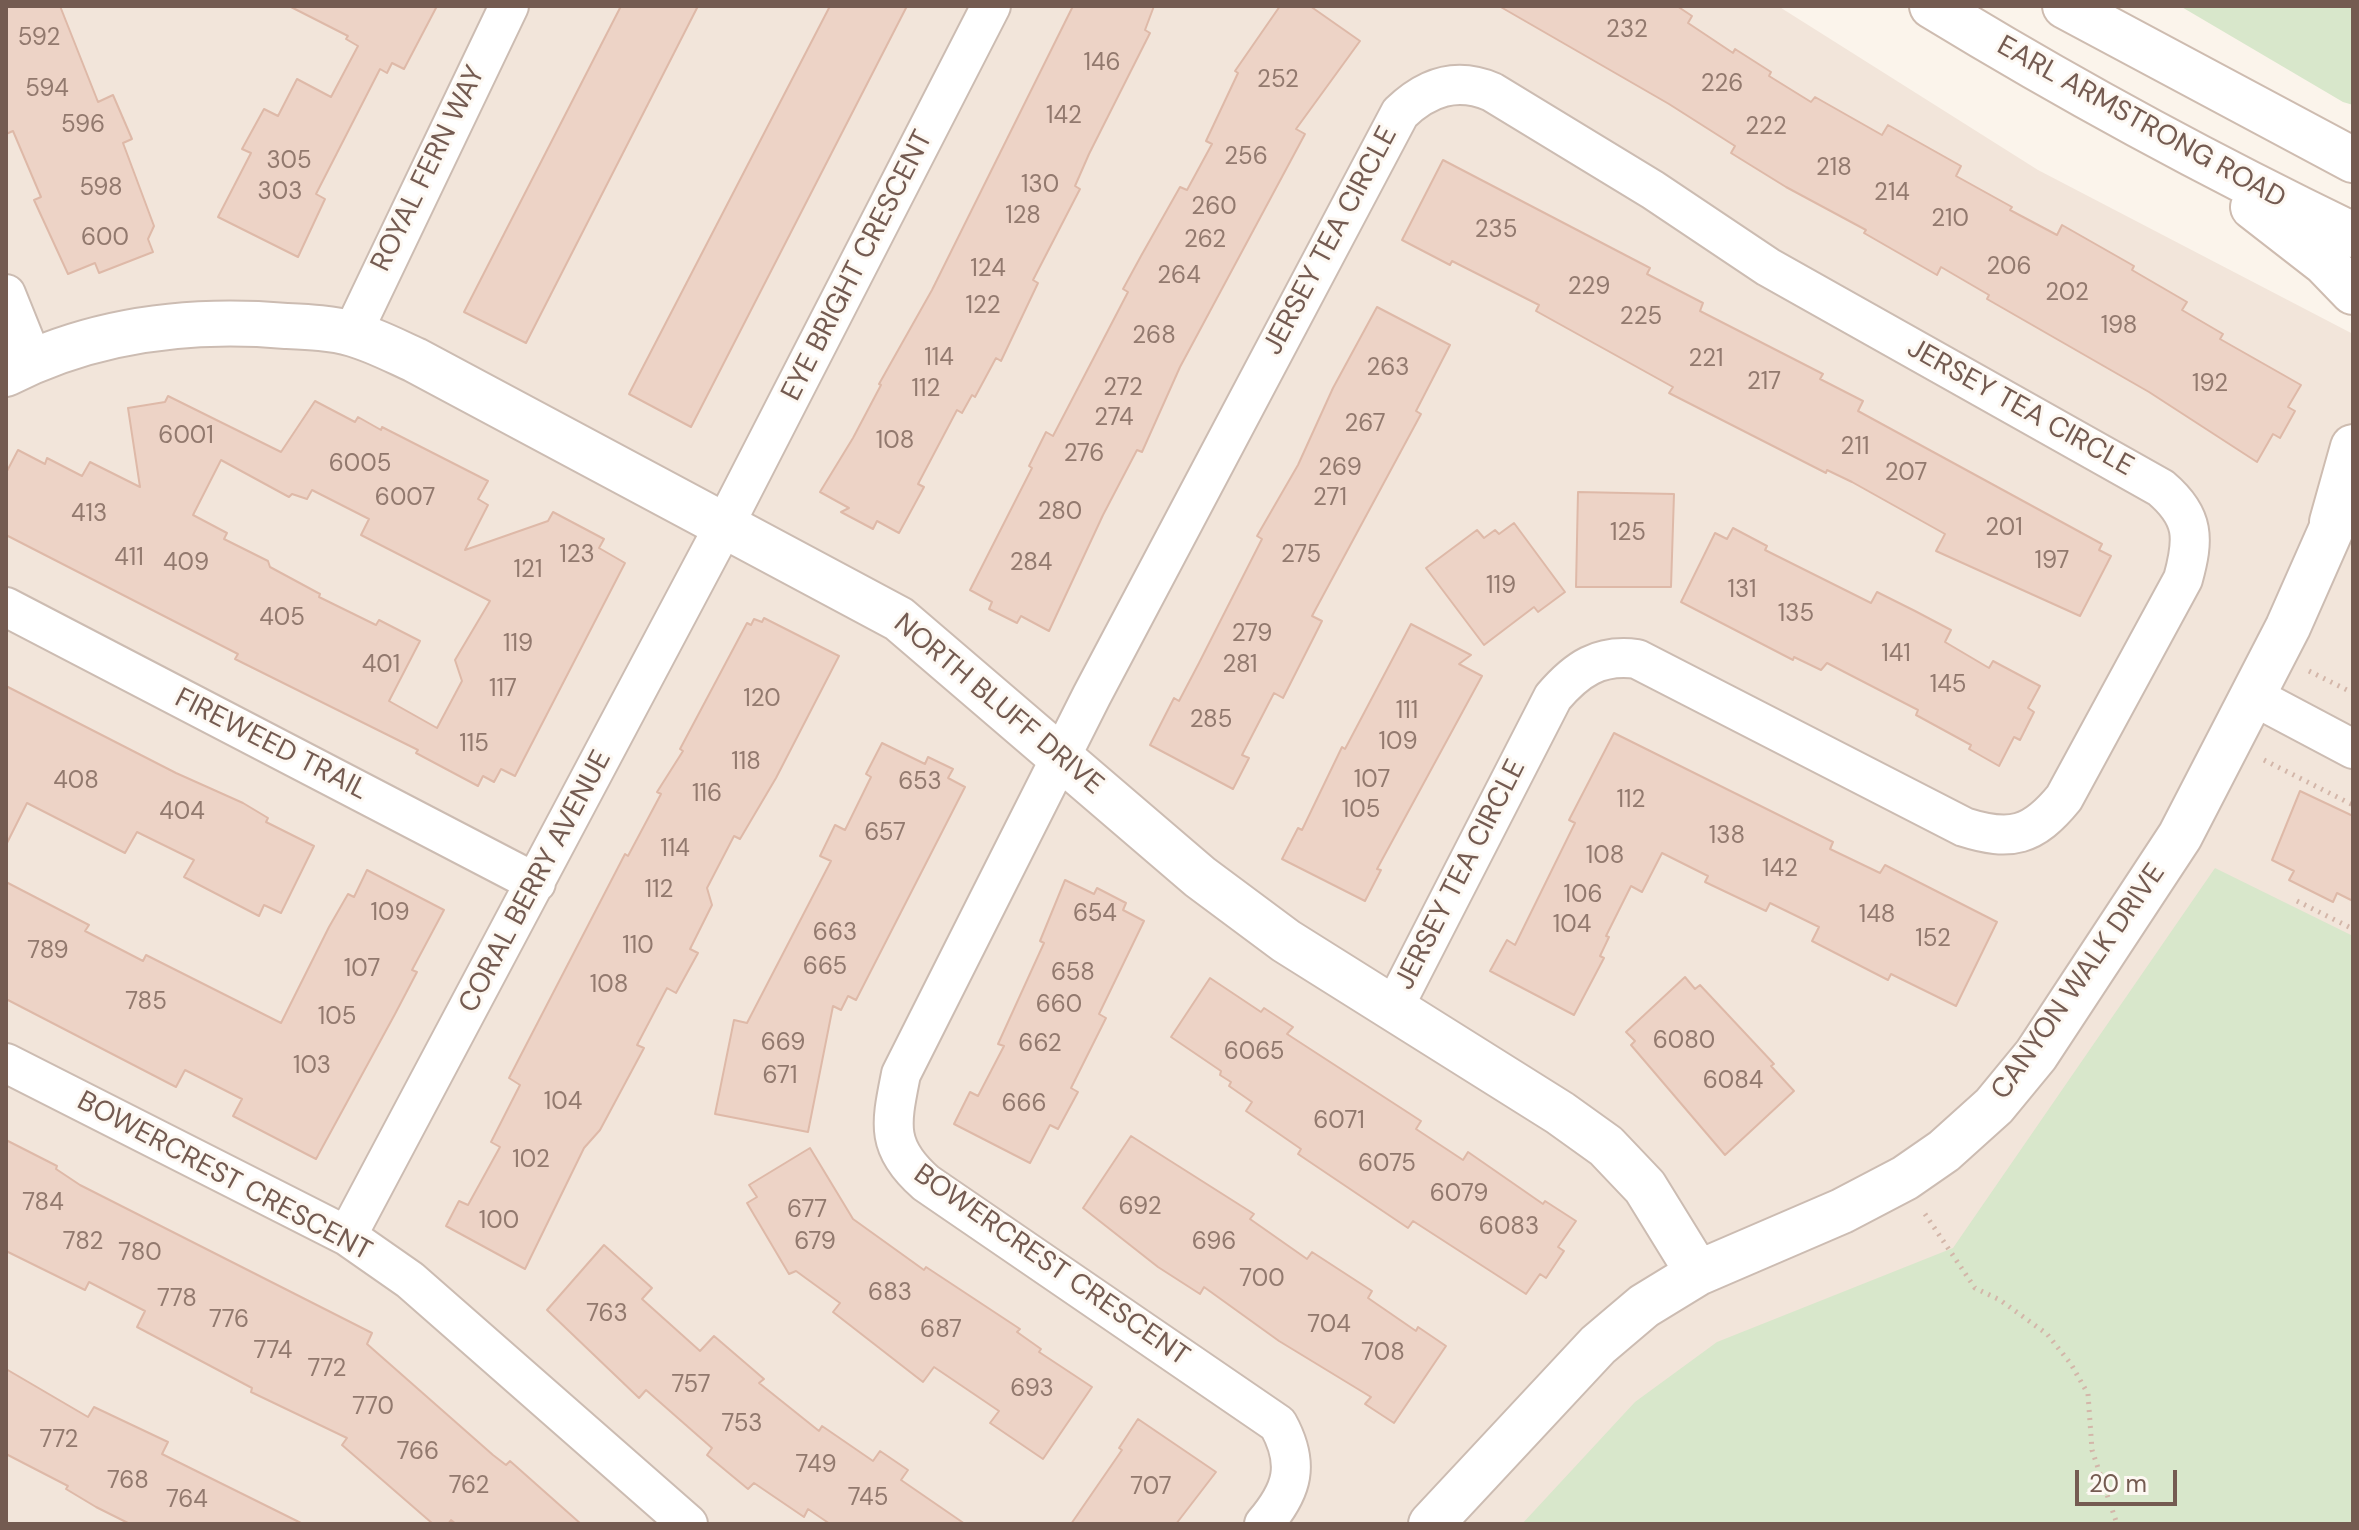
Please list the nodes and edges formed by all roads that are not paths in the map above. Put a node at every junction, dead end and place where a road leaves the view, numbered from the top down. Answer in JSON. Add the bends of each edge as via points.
{"nodes":[{"id":1,"x":509,"y":6,"type":"edge"},
{"id":2,"x":991,"y":6,"type":"edge"},
{"id":3,"x":1932,"y":6,"type":"edge"},
{"id":4,"x":2065,"y":6,"type":"edge"},
{"id":5,"x":2153,"y":130,"type":"junction"},
{"id":6,"x":2353,"y":160,"type":"edge"},
{"id":7,"x":2353,"y":235,"type":"edge"},
{"id":8,"x":2353,"y":292,"type":"edge"},
{"id":9,"x":6,"y":294,"type":"edge"},
{"id":10,"x":352,"y":334,"type":"junction"},
{"id":11,"x":20,"y":368,"type":"edge"},
{"id":12,"x":2353,"y":447,"type":"edge"},
{"id":13,"x":2353,"y":481,"type":"edge"},
{"id":14,"x":2342,"y":510,"type":"edge"},
{"id":15,"x":724,"y":526,"type":"junction"},
{"id":16,"x":6,"y":607,"type":"edge"},
{"id":17,"x":2253,"y":696,"type":"junction"},
{"id":18,"x":2353,"y":749,"type":"edge"},
{"id":19,"x":1062,"y":755,"type":"junction"},
{"id":20,"x":536,"y":883,"type":"junction"},
{"id":21,"x":1394,"y":1007,"type":"junction"},
{"id":22,"x":6,"y":1063,"type":"edge"},
{"id":23,"x":347,"y":1236,"type":"junction"},
{"id":24,"x":1698,"y":1273,"type":"junction"},
{"id":25,"x":688,"y":1524,"type":"edge"},
{"id":26,"x":1264,"y":1524,"type":"edge"},
{"id":27,"x":1431,"y":1524,"type":"edge"}],
"edges":[{"from":1,"to":10,"type":"street","name":"ROYAL FERN WAY"},
{"from":2,"to":15,"type":"street","name":"EYE BRIGHT CRESCENT"},
{"from":3,"to":5,"type":"street","name":"EARL ARMSTRONG ROAD"},
{"from":4,"to":6,"type":"street"},
{"from":5,"to":7,"type":"street","name":"EARL ARMSTRONG ROAD"},
{"from":5,"to":8,"type":"street","via":[[2325,263]]},
{"from":9,"to":11,"type":"street"},
{"from":10,"to":11,"type":"street","name":"NORTH BLUFF DRIVE","via":[[258,324],[173,327],[106,337]]},
{"from":10,"to":15,"type":"street","name":"NORTH BLUFF DRIVE","via":[[415,360]]},
{"from":12,"to":14,"type":"street"},
{"from":13,"to":14,"type":"street","name":"CANYON WALK DRIVE"},
{"from":14,"to":17,"type":"street","name":"CANYON WALK DRIVE"},
{"from":15,"to":19,"type":"street","name":"NORTH BLUFF DRIVE","via":[[899,619]]},
{"from":15,"to":20,"type":"street","name":"CORAL BERRY AVENUE"},
{"from":16,"to":20,"type":"street","name":"FIREWEED TRAIL"},
{"from":17,"to":18,"type":"street"},
{"from":17,"to":24,"type":"street","name":"CANYON WALK DRIVE","via":[[2180,836],[2036,1055],[1994,1106],[1905,1178]]},
{"from":19,"to":21,"type":"street","name":"NORTH BLUFF DRIVE","via":[[1200,877],[1286,941]]},
{"from":19,"to":21,"type":"street","name":"JERSEY TEA CIRCLE","via":[[1391,127],[1411,102],[1458,82],[1492,92],[1768,267],[2161,488],[2186,515],[2192,548],[2183,579],[2064,798],[2045,822],[2016,835],[1993,836],[1964,827],[1637,659],[1616,656],[1581,669],[1553,697]]},
{"from":19,"to":26,"type":"street","name":"BOWERCREST CRESCENT","via":[[901,1074],[892,1131],[899,1157],[926,1183],[1278,1424],[1292,1449],[1291,1474],[1281,1504]]},
{"from":20,"to":23,"type":"street","name":"CORAL BERRY AVENUE"},
{"from":21,"to":24,"type":"street","name":"NORTH BLUFF DRIVE","via":[[1560,1113],[1623,1160]]},
{"from":22,"to":23,"type":"street","name":"BOWERCREST CRESCENT"},
{"from":23,"to":25,"type":"street","name":"BOWERCREST CRESCENT","via":[[410,1280]]},
{"from":24,"to":27,"type":"street","name":"CANYON WALK DRIVE","via":[[1644,1306],[1598,1345]]}]}
